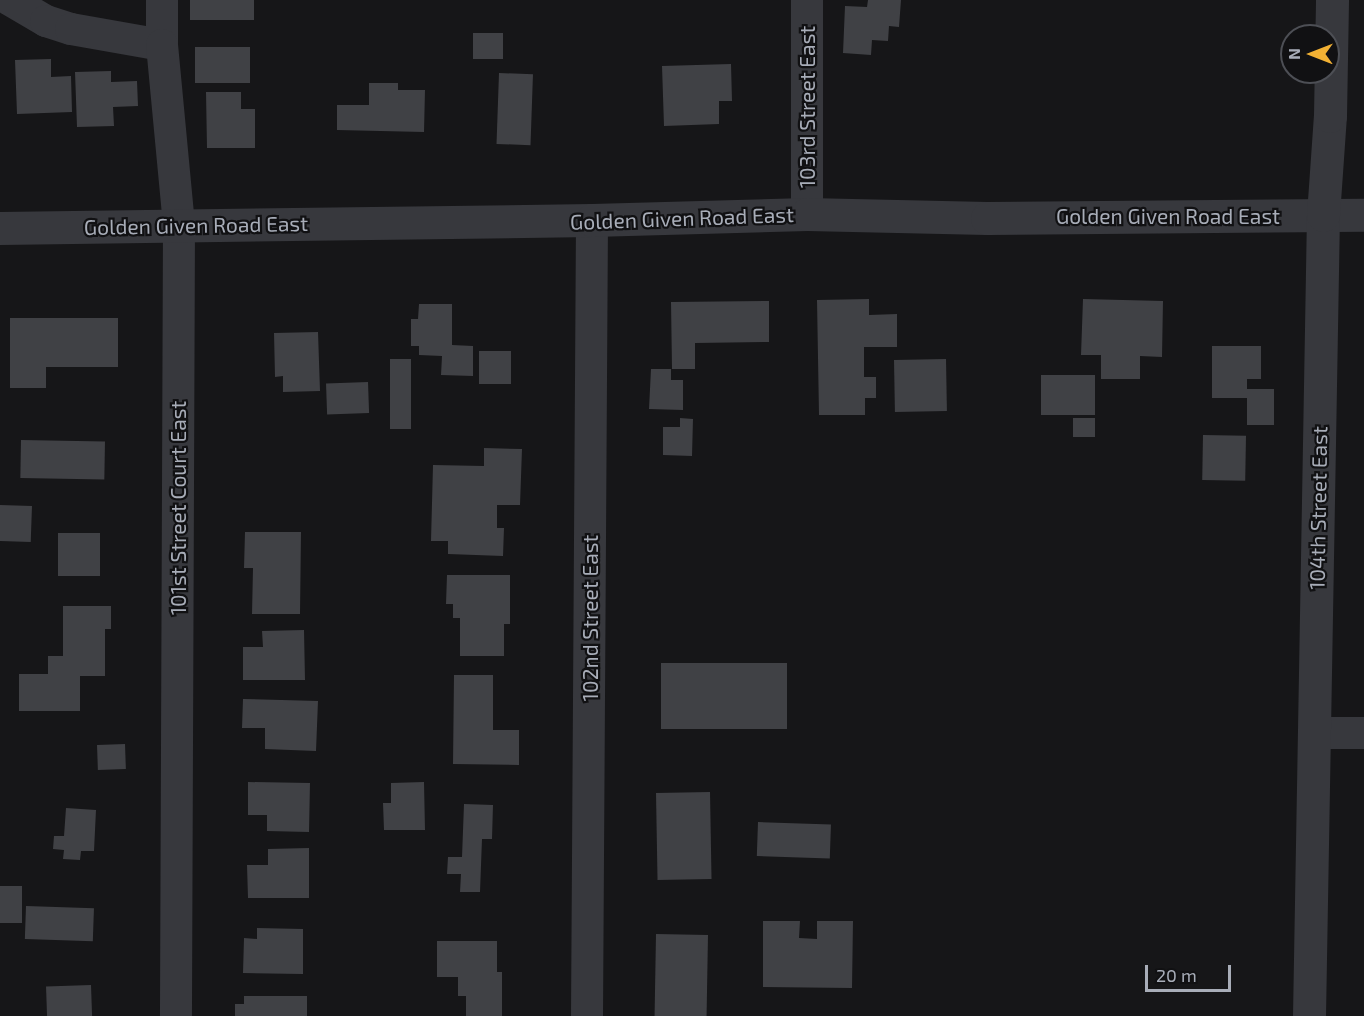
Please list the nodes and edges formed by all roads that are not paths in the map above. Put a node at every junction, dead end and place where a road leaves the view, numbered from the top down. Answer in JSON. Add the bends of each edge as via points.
{"nodes":[{"id":1,"x":10,"y":0,"type":"edge"},
{"id":2,"x":162,"y":0,"type":"edge"},
{"id":3,"x":807,"y":0,"type":"edge"},
{"id":4,"x":1332,"y":0,"type":"edge"},
{"id":5,"x":162,"y":45,"type":"junction"},
{"id":6,"x":807,"y":214,"type":"junction"},
{"id":7,"x":1323,"y":215,"type":"junction"},
{"id":8,"x":1364,"y":215,"type":"edge"},
{"id":9,"x":592,"y":220,"type":"junction"},
{"id":10,"x":179,"y":225,"type":"junction"},
{"id":11,"x":0,"y":228,"type":"edge"},
{"id":12,"x":1364,"y":732,"type":"edge"},
{"id":13,"x":1314,"y":733,"type":"junction"},
{"id":14,"x":176,"y":1016,"type":"edge"},
{"id":15,"x":587,"y":1016,"type":"edge"},
{"id":16,"x":1309,"y":1016,"type":"edge"}],
"edges":[{"from":1,"to":5,"type":"street","via":[[46,21],[70,29]]},
{"from":2,"to":5,"type":"street","name":"101st Street Court East"},
{"from":3,"to":6,"type":"street","name":"103rd Street East"},
{"from":4,"to":7,"type":"street","name":"104th Street East"},
{"from":5,"to":10,"type":"street","name":"101st Street Court East"},
{"from":6,"to":7,"type":"street","name":"Golden Given Road East","via":[[987,218]]},
{"from":6,"to":9,"type":"street","name":"Golden Given Road East"},
{"from":7,"to":8,"type":"street","name":"Golden Given Road East"},
{"from":7,"to":13,"type":"street","name":"104th Street East"},
{"from":9,"to":10,"type":"street","name":"Golden Given Road East"},
{"from":9,"to":15,"type":"street","name":"102nd Street East"},
{"from":10,"to":11,"type":"street","name":"Golden Given Road East"},
{"from":10,"to":14,"type":"street","name":"101st Street Court East"},
{"from":12,"to":13,"type":"street"},
{"from":13,"to":16,"type":"street","name":"104th Street East"}]}
